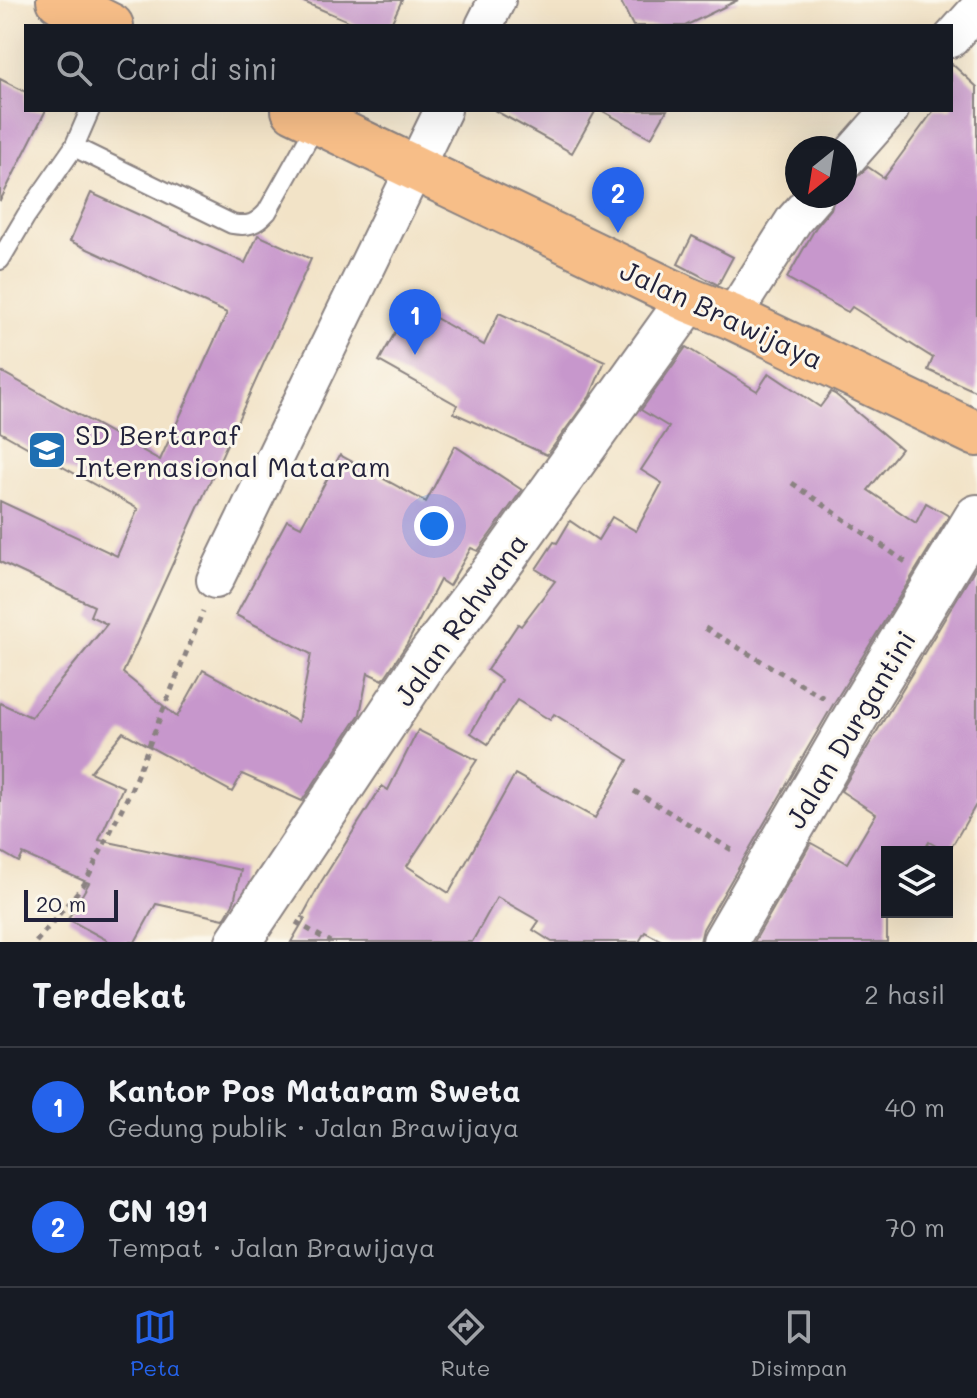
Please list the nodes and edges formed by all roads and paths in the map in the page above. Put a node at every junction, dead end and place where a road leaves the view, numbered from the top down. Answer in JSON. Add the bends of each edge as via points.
{"nodes":[{"id":1,"x":59,"y":0,"type":"edge"},
{"id":2,"x":497,"y":0,"type":"edge"},
{"id":3,"x":977,"y":10,"type":"edge"},
{"id":4,"x":107,"y":24,"type":"edge"},
{"id":5,"x":485,"y":24,"type":"edge"},
{"id":6,"x":953,"y":37,"type":"edge"},
{"id":7,"x":89,"y":112,"type":"edge"},
{"id":8,"x":442,"y":112,"type":"edge"},
{"id":9,"x":888,"y":112,"type":"edge"},
{"id":10,"x":306,"y":115,"type":"edge"},
{"id":11,"x":74,"y":147,"type":"junction"},
{"id":12,"x":857,"y":147,"type":"edge"},
{"id":13,"x":414,"y":169,"type":"junction"},
{"id":14,"x":804,"y":208,"type":"edge"},
{"id":15,"x":0,"y":260,"type":"edge"},
{"id":16,"x":689,"y":300,"type":"junction"},
{"id":17,"x":732,"y":317,"type":"junction"},
{"id":18,"x":977,"y":434,"type":"edge"},
{"id":19,"x":792,"y":483,"type":"dead end"},
{"id":20,"x":977,"y":517,"type":"edge"},
{"id":21,"x":215,"y":580,"type":"joint"},
{"id":22,"x":937,"y":584,"type":"junction"},
{"id":23,"x":705,"y":628,"type":"dead end"},
{"id":24,"x":856,"y":716,"type":"junction"},
{"id":25,"x":634,"y":791,"type":"dead end"},
{"id":26,"x":767,"y":871,"type":"junction"},
{"id":27,"x":36,"y":942,"type":"edge"},
{"id":28,"x":238,"y":942,"type":"edge"},
{"id":29,"x":725,"y":942,"type":"edge"}],
"edges":[{"from":1,"to":4,"type":"main road"},
{"from":2,"to":5,"type":"street"},
{"from":3,"to":6,"type":"street"},
{"from":7,"to":11,"type":"lane"},
{"from":8,"to":13,"type":"street"},
{"from":9,"to":12,"type":"street"},
{"from":10,"to":11,"type":"lane","via":[[267,212],[246,226],[232,224]]},
{"from":10,"to":13,"type":"main road","name":"Jalan Brawijaya"},
{"from":11,"to":15,"type":"lane"},
{"from":13,"to":16,"type":"main road","name":"Jalan Brawijaya"},
{"from":13,"to":21,"type":"street"},
{"from":14,"to":17,"type":"street"},
{"from":16,"to":17,"type":"main road","name":"Jalan Brawijaya"},
{"from":16,"to":28,"type":"street","name":"Jalan Rahwana","via":[[425,662]]},
{"from":17,"to":18,"type":"main road","name":"Jalan Brawijaya"},
{"from":19,"to":22,"type":"path"},
{"from":20,"to":22,"type":"street","name":"Jalan Durgantini"},
{"from":21,"to":27,"type":"path","via":[[131,790],[85,883]]},
{"from":22,"to":24,"type":"street","name":"Jalan Durgantini"},
{"from":23,"to":24,"type":"path"},
{"from":24,"to":26,"type":"street","name":"Jalan Durgantini"},
{"from":25,"to":26,"type":"path"},
{"from":26,"to":29,"type":"street","name":"Jalan Durgantini"}]}
